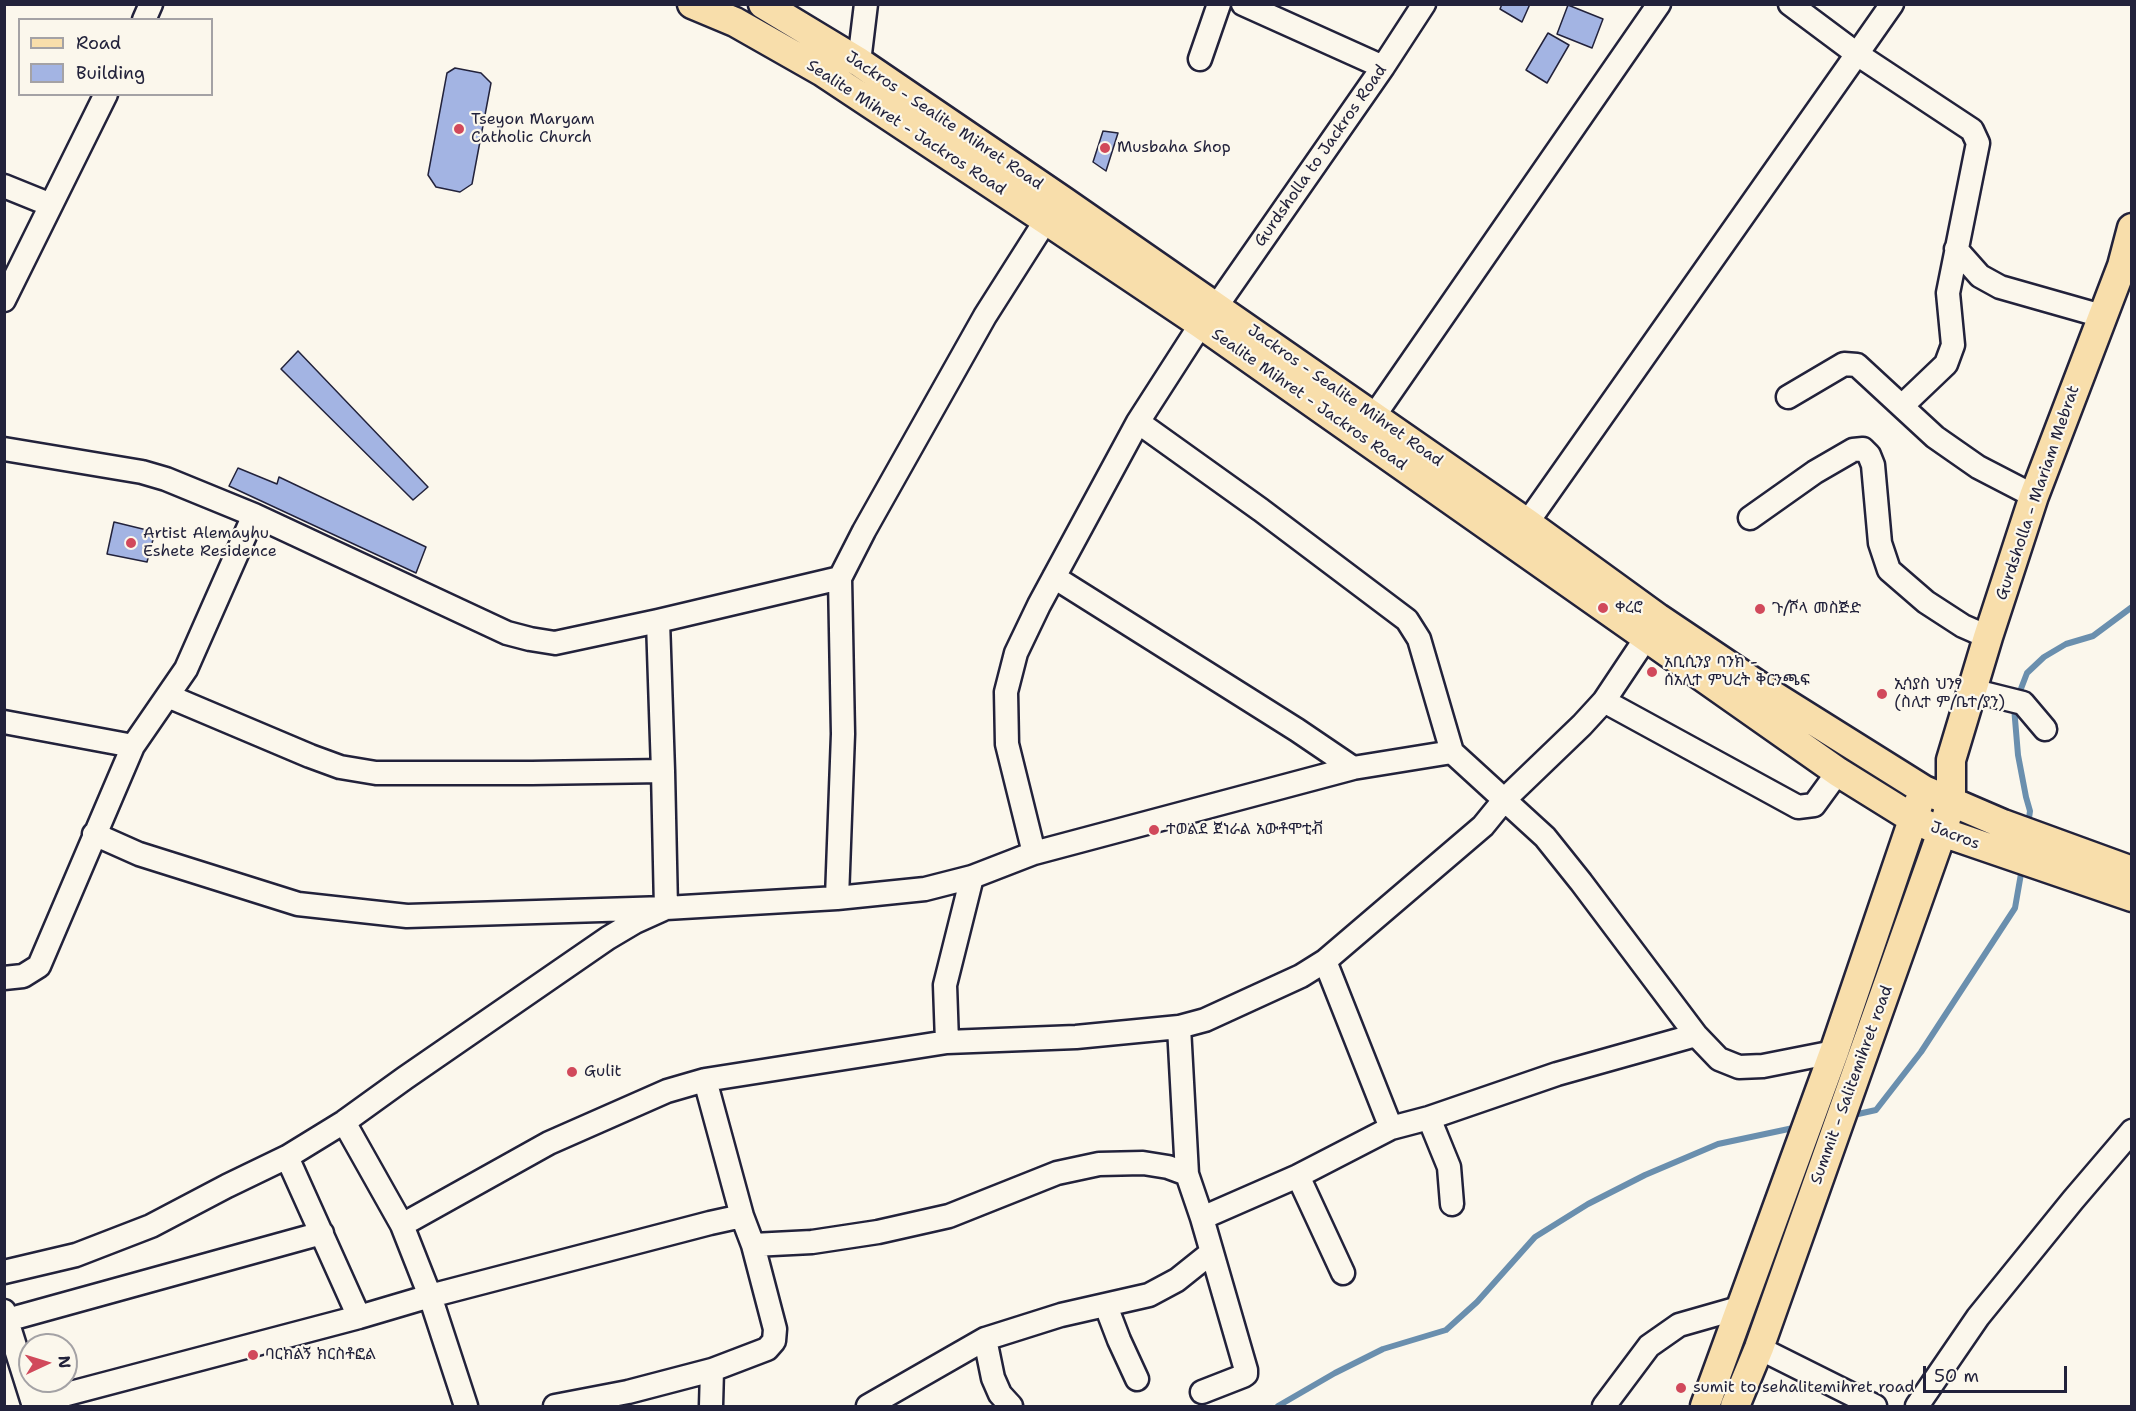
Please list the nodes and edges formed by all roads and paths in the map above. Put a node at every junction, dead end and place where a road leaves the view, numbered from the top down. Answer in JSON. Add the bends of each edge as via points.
{"nodes":[{"id":1,"x":151,"y":4,"type":"edge"},
{"id":2,"x":692,"y":4,"type":"edge"},
{"id":3,"x":764,"y":4,"type":"edge"},
{"id":4,"x":866,"y":4,"type":"edge"},
{"id":5,"x":1219,"y":4,"type":"edge"},
{"id":6,"x":1243,"y":4,"type":"edge"},
{"id":7,"x":1424,"y":4,"type":"edge"},
{"id":8,"x":1659,"y":4,"type":"edge"},
{"id":9,"x":1790,"y":4,"type":"edge"},
{"id":10,"x":1892,"y":4,"type":"edge"},
{"id":11,"x":145,"y":18,"type":"edge"},
{"id":12,"x":1857,"y":54,"type":"junction"},
{"id":13,"x":1200,"y":59,"type":"dead end"},
{"id":14,"x":859,"y":62,"type":"junction"},
{"id":15,"x":1383,"y":66,"type":"junction"},
{"id":16,"x":105,"y":96,"type":"edge"},
{"id":17,"x":4,"y":186,"type":"edge"},
{"id":18,"x":51,"y":205,"type":"junction"},
{"id":19,"x":1046,"y":220,"type":"junction"},
{"id":20,"x":2132,"y":228,"type":"edge"},
{"id":21,"x":1956,"y":249,"type":"junction"},
{"id":22,"x":4,"y":300,"type":"edge"},
{"id":23,"x":1208,"y":316,"type":"junction"},
{"id":24,"x":2102,"y":316,"type":"junction"},
{"id":25,"x":1788,"y":397,"type":"dead end"},
{"id":26,"x":1902,"y":406,"type":"junction"},
{"id":27,"x":1374,"y":416,"type":"junction"},
{"id":28,"x":1138,"y":422,"type":"junction"},
{"id":29,"x":4,"y":449,"type":"edge"},
{"id":30,"x":2034,"y":496,"type":"junction"},
{"id":31,"x":254,"y":515,"type":"junction"},
{"id":32,"x":1750,"y":518,"type":"dead end"},
{"id":33,"x":1527,"y":523,"type":"junction"},
{"id":34,"x":1054,"y":577,"type":"junction"},
{"id":35,"x":840,"y":578,"type":"junction"},
{"id":36,"x":658,"y":621,"type":"junction"},
{"id":37,"x":1988,"y":637,"type":"junction"},
{"id":38,"x":1646,"y":638,"type":"junction"},
{"id":39,"x":1985,"y":693,"type":"junction"},
{"id":40,"x":168,"y":696,"type":"junction"},
{"id":41,"x":1604,"y":701,"type":"junction"},
{"id":42,"x":4,"y":722,"type":"edge"},
{"id":43,"x":2045,"y":729,"type":"dead end"},
{"id":44,"x":133,"y":746,"type":"junction"},
{"id":45,"x":1452,"y":752,"type":"junction"},
{"id":46,"x":1951,"y":760,"type":"junction"},
{"id":47,"x":1353,"y":768,"type":"junction"},
{"id":48,"x":663,"y":771,"type":"junction"},
{"id":49,"x":1838,"y":772,"type":"junction"},
{"id":50,"x":1924,"y":790,"type":"junction"},
{"id":51,"x":1505,"y":799,"type":"junction"},
{"id":52,"x":1951,"y":802,"type":"junction"},
{"id":53,"x":1912,"y":818,"type":"junction"},
{"id":54,"x":1942,"y":832,"type":"junction"},
{"id":55,"x":94,"y":834,"type":"junction"},
{"id":56,"x":2001,"y":838,"type":"junction"},
{"id":57,"x":1034,"y":854,"type":"junction"},
{"id":58,"x":2052,"y":857,"type":"junction"},
{"id":59,"x":2132,"y":871,"type":"edge"},
{"id":60,"x":972,"y":877,"type":"junction"},
{"id":61,"x":2132,"y":897,"type":"edge"},
{"id":62,"x":837,"y":898,"type":"junction"},
{"id":63,"x":666,"y":908,"type":"junction"},
{"id":64,"x":1325,"y":961,"type":"junction"},
{"id":65,"x":4,"y":978,"type":"edge"},
{"id":66,"x":1179,"y":1027,"type":"junction"},
{"id":67,"x":1696,"y":1035,"type":"junction"},
{"id":68,"x":947,"y":1042,"type":"junction"},
{"id":69,"x":1834,"y":1052,"type":"junction"},
{"id":70,"x":705,"y":1080,"type":"junction"},
{"id":71,"x":1429,"y":1118,"type":"junction"},
{"id":72,"x":344,"y":1122,"type":"junction"},
{"id":73,"x":1391,"y":1128,"type":"junction"},
{"id":74,"x":2132,"y":1131,"type":"edge"},
{"id":75,"x":287,"y":1157,"type":"junction"},
{"id":76,"x":1187,"y":1174,"type":"junction"},
{"id":77,"x":1298,"y":1176,"type":"junction"},
{"id":78,"x":1452,"y":1204,"type":"dead end"},
{"id":79,"x":742,"y":1216,"type":"junction"},
{"id":80,"x":1202,"y":1218,"type":"junction"},
{"id":81,"x":402,"y":1225,"type":"junction"},
{"id":82,"x":322,"y":1233,"type":"junction"},
{"id":83,"x":753,"y":1245,"type":"junction"},
{"id":84,"x":1212,"y":1252,"type":"junction"},
{"id":85,"x":4,"y":1272,"type":"edge"},
{"id":86,"x":1343,"y":1273,"type":"dead end"},
{"id":87,"x":430,"y":1296,"type":"junction"},
{"id":88,"x":1106,"y":1306,"type":"junction"},
{"id":89,"x":1742,"y":1307,"type":"junction"},
{"id":90,"x":6,"y":1315,"type":"edge"},
{"id":91,"x":359,"y":1317,"type":"junction"},
{"id":92,"x":985,"y":1339,"type":"junction"},
{"id":93,"x":1759,"y":1348,"type":"junction"},
{"id":94,"x":712,"y":1370,"type":"junction"},
{"id":95,"x":1137,"y":1379,"type":"dead end"},
{"id":96,"x":1202,"y":1392,"type":"dead end"},
{"id":97,"x":34,"y":1405,"type":"edge"},
{"id":98,"x":466,"y":1407,"type":"edge"},
{"id":99,"x":555,"y":1407,"type":"edge"},
{"id":100,"x":711,"y":1407,"type":"edge"},
{"id":101,"x":868,"y":1407,"type":"edge"},
{"id":102,"x":1011,"y":1407,"type":"edge"},
{"id":103,"x":1604,"y":1407,"type":"edge"},
{"id":104,"x":1706,"y":1407,"type":"edge"},
{"id":105,"x":1735,"y":1407,"type":"edge"},
{"id":106,"x":1875,"y":1407,"type":"edge"},
{"id":107,"x":1917,"y":1407,"type":"edge"}],
"edges":[{"from":1,"to":11,"type":"street"},
{"from":2,"to":19,"type":"main road","name":"Sealite Mihret - Jackros Road","via":[[735,22],[824,72]]},
{"from":3,"to":14,"type":"main road","name":"Jackros - Sealite Mihret Road"},
{"from":4,"to":14,"type":"street"},
{"from":5,"to":13,"type":"street"},
{"from":6,"to":15,"type":"street"},
{"from":7,"to":15,"type":"street","name":"Gurdsholla to Jackros Road"},
{"from":8,"to":27,"type":"street"},
{"from":9,"to":12,"type":"street"},
{"from":10,"to":12,"type":"street"},
{"from":12,"to":21,"type":"street","via":[[1972,130],[1978,143]]},
{"from":12,"to":33,"type":"street"},
{"from":14,"to":23,"type":"main road","name":"Jackros - Sealite Mihret Road","via":[[1063,201]]},
{"from":15,"to":23,"type":"street","name":"Gurdsholla to Jackros Road"},
{"from":16,"to":18,"type":"street"},
{"from":17,"to":18,"type":"street"},
{"from":18,"to":22,"type":"street"},
{"from":19,"to":23,"type":"main road","name":"Sealite Mihret - Jackros Road"},
{"from":19,"to":35,"type":"street","via":[[985,316]]},
{"from":20,"to":24,"type":"main road","name":"Gurdsholla - Mariam Mebrat"},
{"from":21,"to":24,"type":"street","via":[[1980,276],[2000,287]]},
{"from":21,"to":26,"type":"street","via":[[1948,293],[1953,345],[1950,356]]},
{"from":23,"to":27,"type":"main road","name":"Jackros - Sealite Mihret Road"},
{"from":23,"to":28,"type":"street","name":"Gurdsholla to Jackros Road"},
{"from":23,"to":38,"type":"main road","name":"Sealite Mihret - Jackros Road"},
{"from":24,"to":30,"type":"main road","name":"Gurdsholla - Mariam Mebrat"},
{"from":25,"to":26,"type":"street","via":[[1844,364],[1857,365]]},
{"from":26,"to":30,"type":"street","via":[[1978,467]]},
{"from":27,"to":33,"type":"main road","name":"Jackros - Sealite Mihret Road"},
{"from":28,"to":34,"type":"street","name":"Gurdsholla to Jackros Road"},
{"from":28,"to":45,"type":"street","via":[[1407,620],[1419,639]]},
{"from":29,"to":31,"type":"street","via":[[142,472]]},
{"from":30,"to":37,"type":"main road","name":"Gurdsholla - Mariam Mebrat"},
{"from":31,"to":36,"type":"street","via":[[507,633],[555,643]]},
{"from":31,"to":40,"type":"street","via":[[186,669]]},
{"from":32,"to":37,"type":"street","via":[[1815,472],[1852,450],[1863,449],[1873,465],[1880,543],[1889,570],[1926,602]]},
{"from":33,"to":50,"type":"main road","name":"Jackros - Sealite Mihret Road","via":[[1658,618]]},
{"from":34,"to":47,"type":"street"},
{"from":34,"to":57,"type":"street","name":"Gurdsholla to Jackros Road","via":[[1016,653],[1006,692],[1007,744]]},
{"from":35,"to":36,"type":"street"},
{"from":35,"to":62,"type":"street","via":[[843,734]]},
{"from":36,"to":48,"type":"street"},
{"from":37,"to":39,"type":"main road","name":"Gurdsholla - Mariam Mebrat"},
{"from":38,"to":41,"type":"street"},
{"from":38,"to":49,"type":"main road","name":"Sealite Mihret - Jackros Road"},
{"from":39,"to":43,"type":"street","via":[[2023,703]]},
{"from":39,"to":46,"type":"main road","name":"Gurdsholla - Mariam Mebrat"},
{"from":40,"to":44,"type":"street"},
{"from":40,"to":48,"type":"street","via":[[310,756],[340,767],[376,773]]},
{"from":41,"to":49,"type":"street","via":[[1798,807],[1814,805]]},
{"from":41,"to":51,"type":"street"},
{"from":42,"to":44,"type":"street"},
{"from":44,"to":55,"type":"street"},
{"from":45,"to":47,"type":"street"},
{"from":45,"to":51,"type":"street"},
{"from":46,"to":50,"type":"main road"},
{"from":46,"to":52,"type":"main road","name":"Summit - Salitemihret road"},
{"from":47,"to":57,"type":"street"},
{"from":48,"to":63,"type":"street"},
{"from":49,"to":53,"type":"main road","name":"Sealite Mihret - Jackros Road"},
{"from":50,"to":52,"type":"main road","name":"Jacros"},
{"from":50,"to":53,"type":"main road"},
{"from":51,"to":64,"type":"street","via":[[1483,826]]},
{"from":51,"to":67,"type":"street","via":[[1560,855]]},
{"from":52,"to":54,"type":"main road","name":"Summit - Salitemihret road"},
{"from":52,"to":56,"type":"main road"},
{"from":53,"to":54,"type":"main road","name":"Jacros"},
{"from":53,"to":69,"type":"main road"},
{"from":54,"to":56,"type":"main road","name":"Jacros"},
{"from":54,"to":93,"type":"main road","name":"Summit - Salitemihret road"},
{"from":55,"to":63,"type":"street","via":[[139,854],[298,904],[408,916]]},
{"from":55,"to":65,"type":"street","via":[[39,966],[23,976]]},
{"from":56,"to":58,"type":"main road"},
{"from":57,"to":60,"type":"street"},
{"from":58,"to":59,"type":"main road"},
{"from":58,"to":61,"type":"main road"},
{"from":60,"to":62,"type":"street","via":[[925,889]]},
{"from":60,"to":68,"type":"street","via":[[945,985]]},
{"from":62,"to":63,"type":"street"},
{"from":63,"to":72,"type":"street","via":[[608,938]]},
{"from":64,"to":66,"type":"street","via":[[1254,999]]},
{"from":64,"to":73,"type":"street"},
{"from":66,"to":68,"type":"street","via":[[1076,1037]]},
{"from":66,"to":76,"type":"street"},
{"from":67,"to":69,"type":"street","via":[[1719,1059],[1739,1067]]},
{"from":67,"to":71,"type":"street","via":[[1557,1074]]},
{"from":68,"to":70,"type":"street"},
{"from":69,"to":89,"type":"main road"},
{"from":70,"to":79,"type":"street"},
{"from":70,"to":81,"type":"street","via":[[667,1091],[560,1138]]},
{"from":71,"to":73,"type":"street"},
{"from":71,"to":78,"type":"street","via":[[1449,1167]]},
{"from":72,"to":75,"type":"street"},
{"from":72,"to":81,"type":"street"},
{"from":73,"to":77,"type":"street"},
{"from":74,"to":107,"type":"street","via":[[1978,1317]]},
{"from":75,"to":82,"type":"street"},
{"from":75,"to":85,"type":"street","via":[[151,1226],[76,1255]]},
{"from":76,"to":80,"type":"street"},
{"from":76,"to":83,"type":"street","via":[[1143,1163],[1099,1164],[1057,1173],[949,1216],[812,1242]]},
{"from":77,"to":80,"type":"street"},
{"from":77,"to":86,"type":"street"},
{"from":79,"to":83,"type":"street"},
{"from":79,"to":87,"type":"street"},
{"from":80,"to":84,"type":"street"},
{"from":81,"to":87,"type":"street"},
{"from":82,"to":90,"type":"street"},
{"from":82,"to":91,"type":"street"},
{"from":83,"to":94,"type":"street","via":[[775,1329],[774,1341],[767,1349]]},
{"from":84,"to":88,"type":"street","via":[[1177,1280],[1149,1295]]},
{"from":84,"to":96,"type":"street","via":[[1246,1374]]},
{"from":87,"to":91,"type":"street"},
{"from":87,"to":98,"type":"street"},
{"from":88,"to":92,"type":"street"},
{"from":88,"to":95,"type":"street"},
{"from":89,"to":103,"type":"street","via":[[1679,1325],[1649,1346]]},
{"from":89,"to":104,"type":"main road"},
{"from":90,"to":97,"type":"street"},
{"from":91,"to":97,"type":"street"},
{"from":92,"to":101,"type":"street"},
{"from":92,"to":102,"type":"street","via":[[993,1378]]},
{"from":93,"to":105,"type":"main road","name":"Summit - Salitemihret road"},
{"from":93,"to":106,"type":"street"},
{"from":94,"to":99,"type":"street"},
{"from":94,"to":100,"type":"street"}]}
